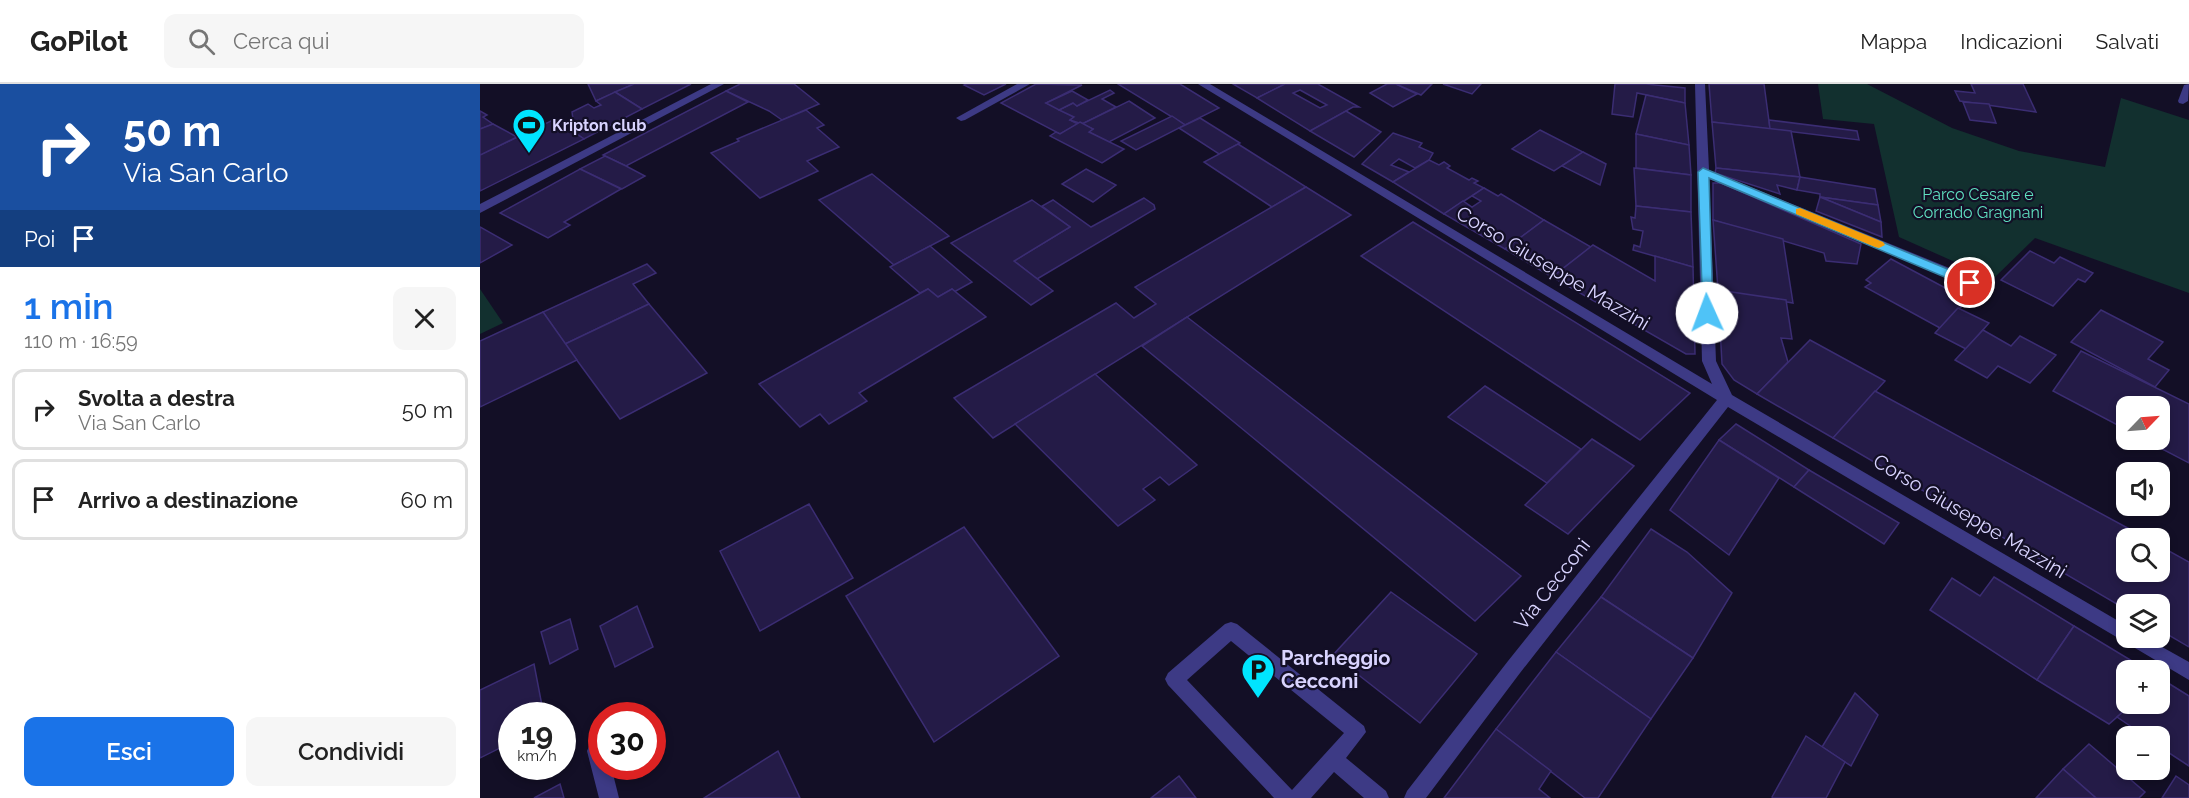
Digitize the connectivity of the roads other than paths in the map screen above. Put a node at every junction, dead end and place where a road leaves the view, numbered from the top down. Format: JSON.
{"nodes":[{"id":1,"x":719,"y":84,"type":"edge"},
{"id":2,"x":1025,"y":84,"type":"edge"},
{"id":3,"x":1203,"y":84,"type":"edge"},
{"id":4,"x":1700,"y":84,"type":"edge"},
{"id":5,"x":2189,"y":85,"type":"edge"},
{"id":6,"x":2187,"y":104,"type":"edge"},
{"id":7,"x":961,"y":118,"type":"dead end"},
{"id":8,"x":1703,"y":172,"type":"junction"},
{"id":9,"x":480,"y":209,"type":"edge"},
{"id":10,"x":1982,"y":294,"type":"dead end"},
{"id":11,"x":1725,"y":399,"type":"junction"},
{"id":12,"x":2116,"y":629,"type":"edge"},
{"id":13,"x":2148,"y":648,"type":"edge"},
{"id":14,"x":2189,"y":672,"type":"edge"},
{"id":15,"x":1334,"y":760,"type":"junction"},
{"id":16,"x":604,"y":780,"type":"edge"},
{"id":17,"x":609,"y":798,"type":"edge"},
{"id":18,"x":1287,"y":798,"type":"edge"},
{"id":19,"x":1298,"y":798,"type":"edge"},
{"id":20,"x":1378,"y":798,"type":"edge"},
{"id":21,"x":1414,"y":798,"type":"edge"}],
"edges":[{"from":1,"to":9,"type":"street"},
{"from":2,"to":7,"type":"street"},
{"from":3,"to":11,"type":"street","name":"Corso Giuseppe Mazzini"},
{"from":4,"to":8,"type":"street"},
{"from":5,"to":6,"type":"street"},
{"from":8,"to":10,"type":"street"},
{"from":8,"to":11,"type":"street"},
{"from":11,"to":12,"type":"street","name":"Corso Giuseppe Mazzini"},
{"from":11,"to":21,"type":"street","name":"Via Cecconi"},
{"from":13,"to":14,"type":"street"},
{"from":15,"to":18,"type":"street"},
{"from":15,"to":19,"type":"street"},
{"from":15,"to":20,"type":"street"},
{"from":16,"to":17,"type":"street"}]}
